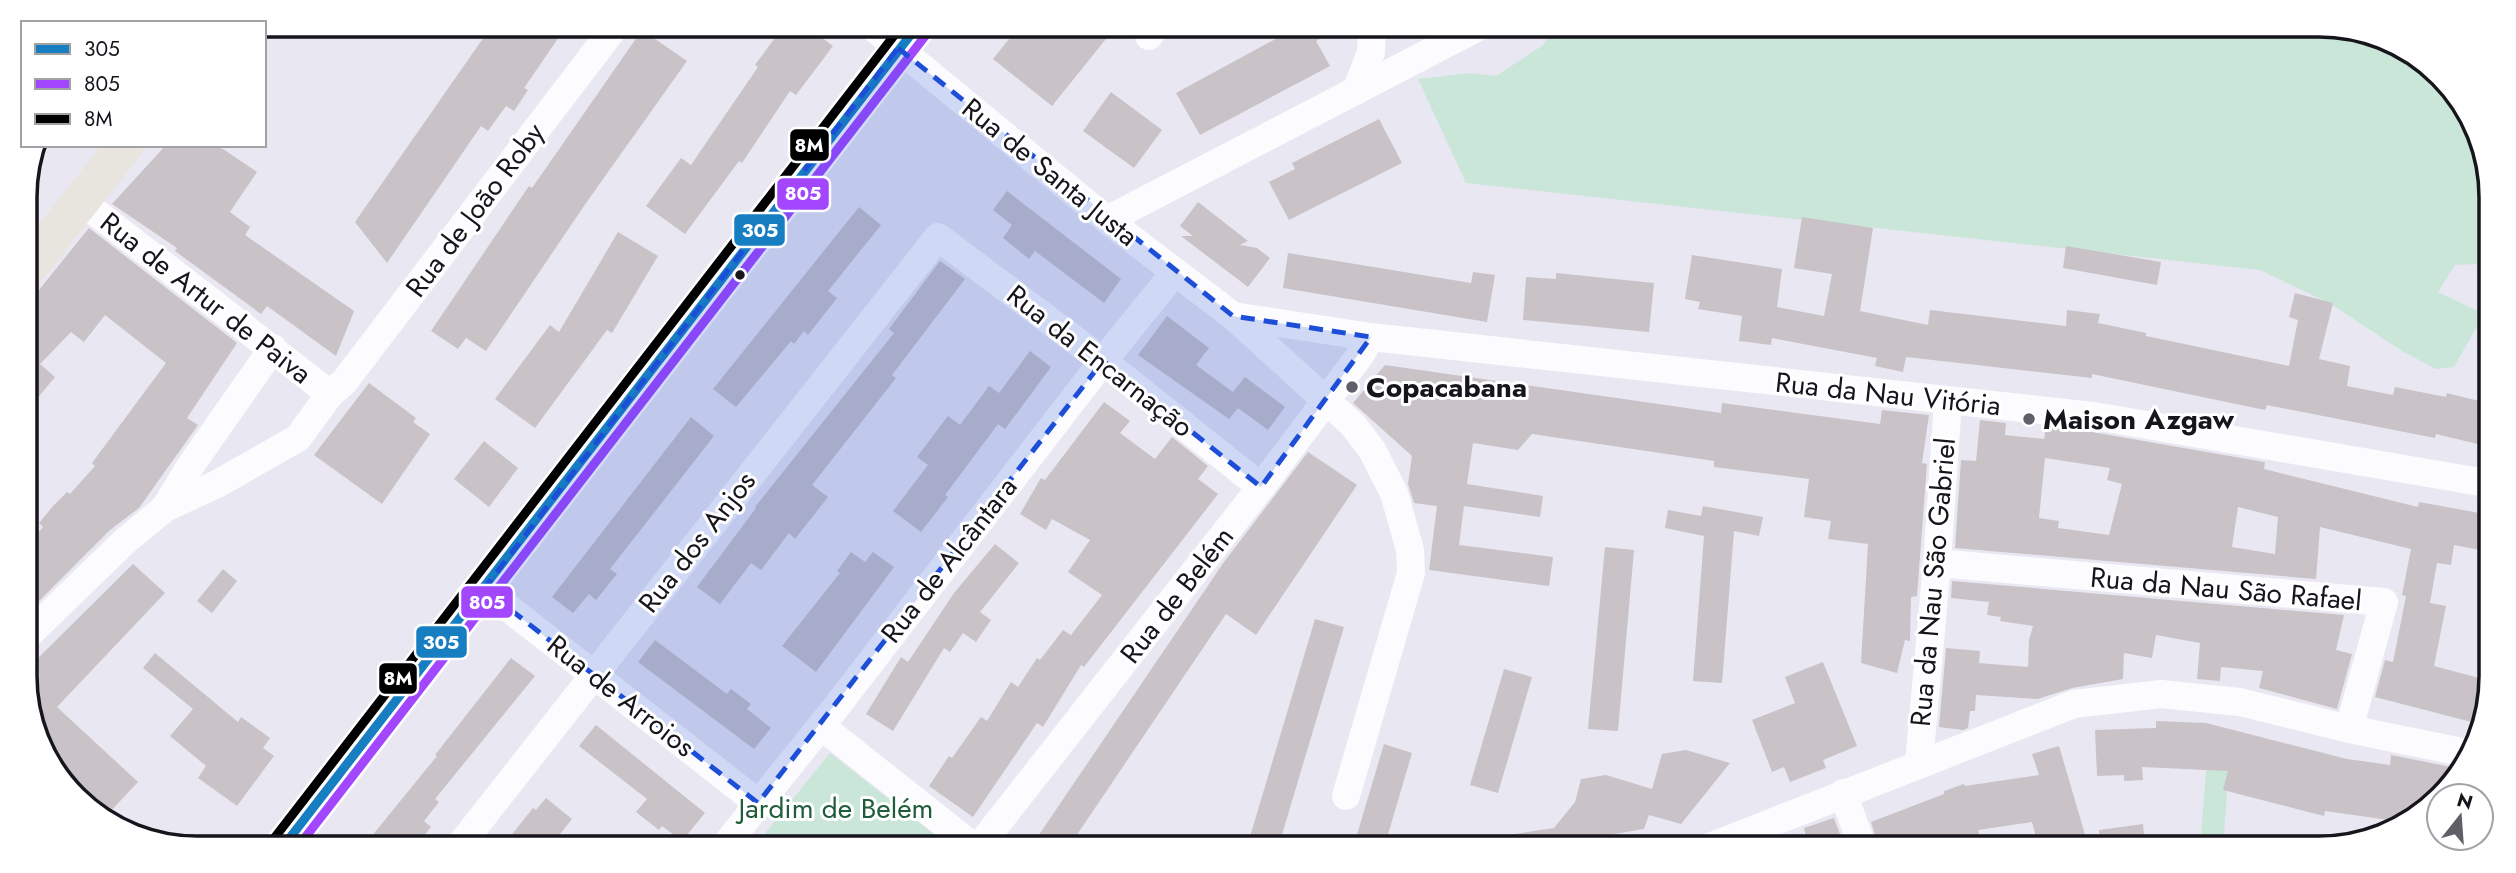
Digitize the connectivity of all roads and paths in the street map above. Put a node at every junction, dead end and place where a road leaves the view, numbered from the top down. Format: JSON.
{"nodes":[{"id":1,"x":607,"y":37,"type":"edge"},
{"id":2,"x":908,"y":37,"type":"edge"},
{"id":3,"x":910,"y":37,"type":"edge"},
{"id":4,"x":1372,"y":37,"type":"edge"},
{"id":5,"x":1455,"y":37,"type":"edge"},
{"id":6,"x":1356,"y":91,"type":"junction"},
{"id":7,"x":123,"y":147,"type":"edge"},
{"id":8,"x":81,"y":201,"type":"junction"},
{"id":9,"x":1107,"y":220,"type":"junction"},
{"id":10,"x":938,"y":237,"type":"joint"},
{"id":11,"x":37,"y":257,"type":"edge"},
{"id":12,"x":1175,"y":272,"type":"junction"},
{"id":13,"x":1233,"y":316,"type":"junction"},
{"id":14,"x":1371,"y":337,"type":"junction"},
{"id":15,"x":273,"y":348,"type":"junction"},
{"id":16,"x":1103,"y":360,"type":"junction"},
{"id":17,"x":330,"y":394,"type":"junction"},
{"id":18,"x":1327,"y":401,"type":"junction"},
{"id":19,"x":1948,"y":401,"type":"junction"},
{"id":20,"x":2479,"y":482,"type":"edge"},
{"id":21,"x":1261,"y":487,"type":"junction"},
{"id":22,"x":165,"y":508,"type":"junction"},
{"id":23,"x":1937,"y":564,"type":"junction"},
{"id":24,"x":484,"y":589,"type":"junction"},
{"id":25,"x":37,"y":626,"type":"edge"},
{"id":26,"x":594,"y":674,"type":"junction"},
{"id":27,"x":821,"y":726,"type":"junction"},
{"id":28,"x":2349,"y":729,"type":"junction"},
{"id":29,"x":2460,"y":752,"type":"edge"},
{"id":30,"x":1919,"y":764,"type":"junction"},
{"id":31,"x":1843,"y":793,"type":"junction"},
{"id":32,"x":1346,"y":796,"type":"dead end"},
{"id":33,"x":758,"y":803,"type":"junction"},
{"id":34,"x":291,"y":836,"type":"edge"},
{"id":35,"x":467,"y":836,"type":"edge"},
{"id":36,"x":732,"y":836,"type":"edge"},
{"id":37,"x":962,"y":836,"type":"edge"},
{"id":38,"x":986,"y":836,"type":"edge"},
{"id":39,"x":1737,"y":836,"type":"edge"},
{"id":40,"x":1859,"y":836,"type":"edge"}],
"edges":[{"from":1,"to":17,"type":"street","name":"Rua de João Roby"},
{"from":2,"to":24,"type":"main road"},
{"from":3,"to":9,"type":"street","name":"Rua de Santa Justa"},
{"from":4,"to":6,"type":"street"},
{"from":5,"to":6,"type":"street"},
{"from":6,"to":9,"type":"street"},
{"from":7,"to":8,"type":"main road"},
{"from":8,"to":11,"type":"main road"},
{"from":8,"to":15,"type":"street","name":"Rua de Artur de Paiva"},
{"from":9,"to":12,"type":"street","name":"Rua de Santa Justa"},
{"from":10,"to":16,"type":"street","name":"Rua da Encarnação"},
{"from":10,"to":26,"type":"street","name":"Rua dos Anjos"},
{"from":12,"to":13,"type":"street","name":"Rua de Santa Justa"},
{"from":12,"to":16,"type":"street","name":"Rua de Alcântara"},
{"from":13,"to":14,"type":"street","name":"Rua de Santa Justa"},
{"from":13,"to":18,"type":"street","name":"Rua de Santa Justa"},
{"from":14,"to":18,"type":"street","name":"Rua de Belém"},
{"from":14,"to":19,"type":"street","name":"Rua da Nau Vitória"},
{"from":15,"to":17,"type":"street","name":"Rua de Artur de Paiva"},
{"from":15,"to":22,"type":"street"},
{"from":16,"to":21,"type":"street","name":"Rua da Encarnação"},
{"from":16,"to":27,"type":"street","name":"Rua de Alcântara"},
{"from":17,"to":22,"type":"street","name":"Rua de João Roby"},
{"from":18,"to":21,"type":"street","name":"Rua de Belém"},
{"from":18,"to":32,"type":"street","name":"Rua de Santa Justa"},
{"from":19,"to":20,"type":"street","name":"Rua da Nau Vitória"},
{"from":19,"to":23,"type":"street","name":"Rua da Nau São Gabriel"},
{"from":21,"to":38,"type":"street","name":"Rua de Belém"},
{"from":22,"to":25,"type":"street"},
{"from":23,"to":28,"type":"street","name":"Rua da Nau São Rafael"},
{"from":23,"to":30,"type":"street","name":"Rua da Nau São Gabriel"},
{"from":24,"to":26,"type":"street","name":"Rua de Arroios"},
{"from":24,"to":34,"type":"main road"},
{"from":26,"to":33,"type":"street","name":"Rua de Arroios"},
{"from":26,"to":35,"type":"street","name":"Rua dos Anjos"},
{"from":27,"to":33,"type":"street","name":"Rua de Alcântara"},
{"from":27,"to":37,"type":"street"},
{"from":28,"to":29,"type":"street"},
{"from":28,"to":30,"type":"street"},
{"from":30,"to":31,"type":"street"},
{"from":31,"to":39,"type":"street"},
{"from":31,"to":40,"type":"street"},
{"from":33,"to":36,"type":"street","name":"Rua de Alcântara"}]}
